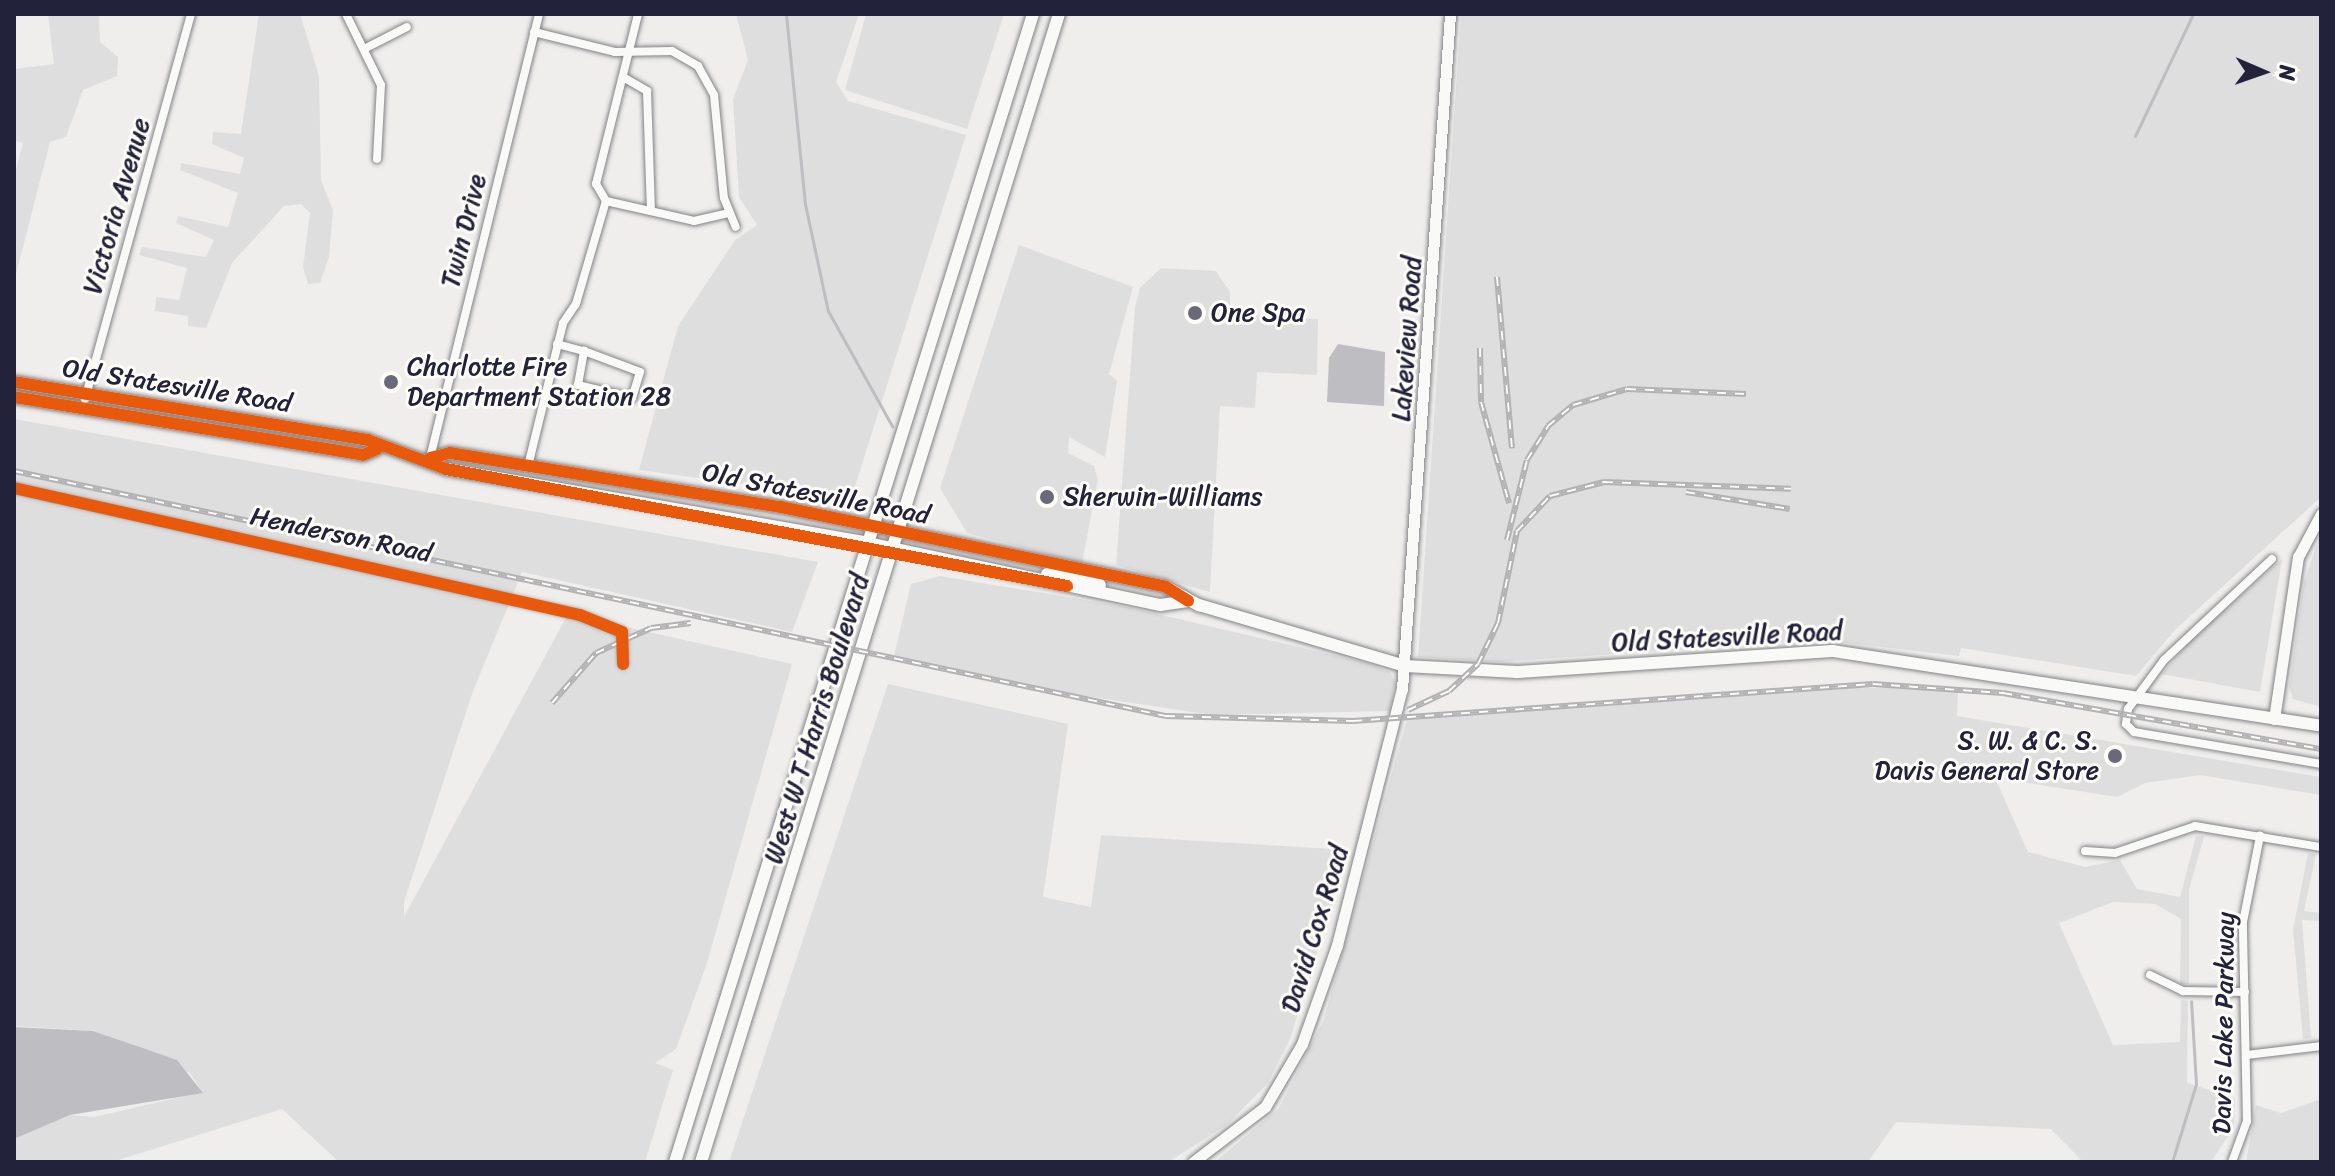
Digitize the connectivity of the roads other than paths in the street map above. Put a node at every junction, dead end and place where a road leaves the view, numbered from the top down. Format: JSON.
{"nodes":[{"id":1,"x":191,"y":14,"type":"edge"},
{"id":2,"x":346,"y":14,"type":"edge"},
{"id":3,"x":539,"y":14,"type":"edge"},
{"id":4,"x":638,"y":14,"type":"edge"},
{"id":5,"x":1033,"y":14,"type":"edge"},
{"id":6,"x":1059,"y":14,"type":"edge"},
{"id":7,"x":1450,"y":14,"type":"edge"},
{"id":8,"x":407,"y":27,"type":"dead end"},
{"id":9,"x":534,"y":32,"type":"junction"},
{"id":10,"x":364,"y":49,"type":"junction"},
{"id":11,"x":628,"y":51,"type":"junction"},
{"id":12,"x":623,"y":77,"type":"junction"},
{"id":13,"x":377,"y":159,"type":"dead end"},
{"id":14,"x":606,"y":201,"type":"junction"},
{"id":15,"x":651,"y":211,"type":"junction"},
{"id":16,"x":728,"y":213,"type":"junction"},
{"id":17,"x":736,"y":227,"type":"dead end"},
{"id":18,"x":557,"y":344,"type":"junction"},
{"id":19,"x":584,"y":351,"type":"junction"},
{"id":20,"x":14,"y":382,"type":"edge"},
{"id":21,"x":86,"y":394,"type":"junction"},
{"id":22,"x":14,"y":397,"type":"edge"},
{"id":23,"x":82,"y":408,"type":"junction"},
{"id":24,"x":377,"y":449,"type":"junction"},
{"id":25,"x":430,"y":458,"type":"junction"},
{"id":26,"x":528,"y":466,"type":"junction"},
{"id":27,"x":14,"y":488,"type":"edge"},
{"id":28,"x":2321,"y":514,"type":"edge"},
{"id":29,"x":873,"y":526,"type":"junction"},
{"id":30,"x":899,"y":531,"type":"junction"},
{"id":31,"x":868,"y":543,"type":"junction"},
{"id":32,"x":893,"y":548,"type":"junction"},
{"id":33,"x":2272,"y":559,"type":"dead end"},
{"id":34,"x":1005,"y":572,"type":"junction"},
{"id":35,"x":1183,"y":598,"type":"junction"},
{"id":36,"x":623,"y":664,"type":"dead end"},
{"id":37,"x":1405,"y":666,"type":"junction"},
{"id":38,"x":2137,"y":695,"type":"junction"},
{"id":39,"x":2274,"y":719,"type":"junction"},
{"id":40,"x":2321,"y":726,"type":"edge"},
{"id":41,"x":2321,"y":764,"type":"edge"},
{"id":42,"x":2260,"y":836,"type":"junction"},
{"id":43,"x":2321,"y":847,"type":"edge"},
{"id":44,"x":2085,"y":851,"type":"dead end"},
{"id":45,"x":2150,"y":975,"type":"dead end"},
{"id":46,"x":2245,"y":992,"type":"junction"},
{"id":47,"x":2321,"y":1046,"type":"edge"},
{"id":48,"x":2247,"y":1055,"type":"junction"},
{"id":49,"x":675,"y":1162,"type":"edge"},
{"id":50,"x":701,"y":1162,"type":"edge"},
{"id":51,"x":1193,"y":1162,"type":"edge"},
{"id":52,"x":2232,"y":1162,"type":"edge"}],
"edges":[{"from":1,"to":21,"type":"street","name":"Victoria Avenue"},
{"from":2,"to":10,"type":"street"},
{"from":3,"to":9,"type":"street","name":"Twin Drive"},
{"from":4,"to":11,"type":"street"},
{"from":5,"to":29,"type":"main road","name":"West W T Harris Boulevard"},
{"from":6,"to":30,"type":"main road","name":"West W T Harris Boulevard"},
{"from":7,"to":37,"type":"main road","name":"Lakeview Road"},
{"from":8,"to":10,"type":"street"},
{"from":9,"to":11,"type":"street"},
{"from":9,"to":25,"type":"street","name":"Twin Drive"},
{"from":10,"to":13,"type":"street"},
{"from":11,"to":12,"type":"street"},
{"from":11,"to":16,"type":"street"},
{"from":12,"to":14,"type":"street"},
{"from":12,"to":15,"type":"street"},
{"from":14,"to":15,"type":"street"},
{"from":14,"to":18,"type":"street"},
{"from":15,"to":16,"type":"street"},
{"from":16,"to":17,"type":"street"},
{"from":18,"to":19,"type":"street"},
{"from":18,"to":26,"type":"street"},
{"from":19,"to":19,"type":"street"},
{"from":20,"to":21,"type":"main road","name":"Old Statesville Road"},
{"from":21,"to":23,"type":"street","name":"Victoria Avenue"},
{"from":21,"to":24,"type":"main road","name":"Old Statesville Road"},
{"from":22,"to":23,"type":"main road","name":"Old Statesville Road"},
{"from":23,"to":24,"type":"main road","name":"Old Statesville Road"},
{"from":24,"to":25,"type":"main road","name":"Old Statesville Road"},
{"from":25,"to":26,"type":"main road","name":"Old Statesville Road"},
{"from":25,"to":31,"type":"main road","name":"Old Statesville Road"},
{"from":26,"to":29,"type":"main road","name":"Old Statesville Road"},
{"from":27,"to":36,"type":"street","name":"Henderson Road"},
{"from":28,"to":39,"type":"main road"},
{"from":29,"to":30,"type":"main road","name":"Old Statesville Road"},
{"from":29,"to":31,"type":"main road","name":"West W T Harris Boulevard"},
{"from":30,"to":32,"type":"main road","name":"West W T Harris Boulevard"},
{"from":30,"to":35,"type":"main road","name":"Old Statesville Road"},
{"from":31,"to":32,"type":"main road","name":"Old Statesville Road"},
{"from":31,"to":49,"type":"main road","name":"West W T Harris Boulevard"},
{"from":32,"to":34,"type":"main road","name":"Old Statesville Road"},
{"from":32,"to":50,"type":"main road","name":"West W T Harris Boulevard"},
{"from":33,"to":38,"type":"street"},
{"from":34,"to":35,"type":"main road"},
{"from":34,"to":35,"type":"main road","name":"Old Statesville Road"},
{"from":35,"to":37,"type":"main road","name":"Old Statesville Road"},
{"from":37,"to":38,"type":"main road","name":"Old Statesville Road"},
{"from":37,"to":51,"type":"main road","name":"David Cox Road"},
{"from":38,"to":39,"type":"main road","name":"Old Statesville Road"},
{"from":38,"to":41,"type":"street"},
{"from":39,"to":40,"type":"main road","name":"Old Statesville Road"},
{"from":42,"to":43,"type":"street"},
{"from":42,"to":44,"type":"street"},
{"from":42,"to":46,"type":"street","name":"Davis Lake Parkway"},
{"from":45,"to":46,"type":"street"},
{"from":46,"to":48,"type":"street","name":"Davis Lake Parkway"},
{"from":47,"to":48,"type":"street"},
{"from":48,"to":52,"type":"street","name":"Davis Lake Parkway"}]}
